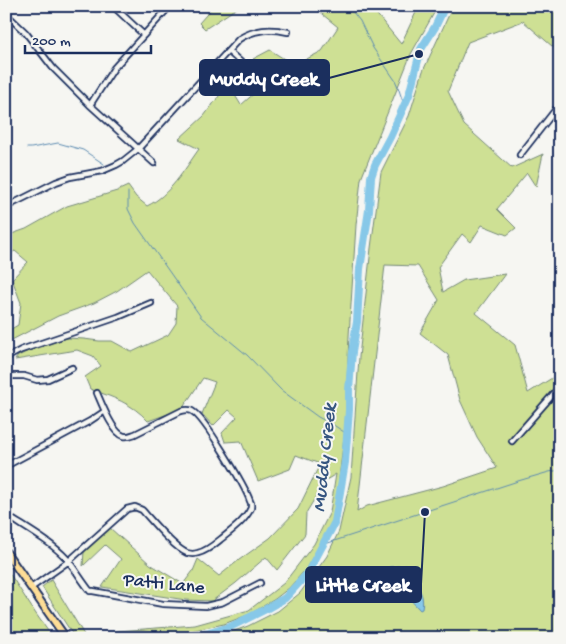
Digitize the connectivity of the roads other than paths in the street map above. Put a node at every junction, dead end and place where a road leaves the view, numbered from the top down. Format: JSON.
{"nodes":[{"id":1,"x":113,"y":6,"type":"edge"},
{"id":2,"x":170,"y":6,"type":"edge"},
{"id":3,"x":6,"y":14,"type":"edge"},
{"id":4,"x":288,"y":32,"type":"dead end"},
{"id":5,"x":144,"y":35,"type":"junction"},
{"id":6,"x":228,"y":50,"type":"junction"},
{"id":7,"x":245,"y":66,"type":"dead end"},
{"id":8,"x":560,"y":104,"type":"edge"},
{"id":9,"x":90,"y":105,"type":"junction"},
{"id":10,"x":138,"y":149,"type":"junction"},
{"id":11,"x":520,"y":155,"type":"dead end"},
{"id":12,"x":154,"y":164,"type":"dead end"},
{"id":13,"x":6,"y":207,"type":"edge"},
{"id":14,"x":151,"y":303,"type":"dead end"},
{"id":15,"x":6,"y":358,"type":"edge"},
{"id":16,"x":72,"y":368,"type":"dead end"},
{"id":17,"x":6,"y":376,"type":"edge"},
{"id":18,"x":560,"y":384,"type":"edge"},
{"id":19,"x":97,"y":392,"type":"dead end"},
{"id":20,"x":105,"y":411,"type":"junction"},
{"id":21,"x":512,"y":441,"type":"dead end"},
{"id":22,"x":6,"y":466,"type":"edge"},
{"id":23,"x":6,"y":515,"type":"edge"},
{"id":24,"x":6,"y":552,"type":"edge"},
{"id":25,"x":69,"y":561,"type":"junction"},
{"id":26,"x":260,"y":583,"type":"dead end"},
{"id":27,"x":31,"y":588,"type":"junction"},
{"id":28,"x":65,"y":637,"type":"edge"}],
"edges":[{"from":1,"to":5,"type":"street"},
{"from":2,"to":5,"type":"street"},
{"from":3,"to":9,"type":"street"},
{"from":4,"to":6,"type":"street"},
{"from":5,"to":9,"type":"street"},
{"from":6,"to":7,"type":"street"},
{"from":6,"to":10,"type":"street"},
{"from":8,"to":11,"type":"street"},
{"from":9,"to":10,"type":"street"},
{"from":10,"to":12,"type":"street"},
{"from":10,"to":13,"type":"street"},
{"from":14,"to":15,"type":"street"},
{"from":16,"to":17,"type":"street"},
{"from":18,"to":21,"type":"street"},
{"from":19,"to":20,"type":"street"},
{"from":20,"to":22,"type":"street"},
{"from":20,"to":25,"type":"street"},
{"from":23,"to":25,"type":"street"},
{"from":24,"to":27,"type":"main road"},
{"from":25,"to":26,"type":"street","name":"Patti Lane"},
{"from":25,"to":27,"type":"street"},
{"from":27,"to":28,"type":"main road"}]}
